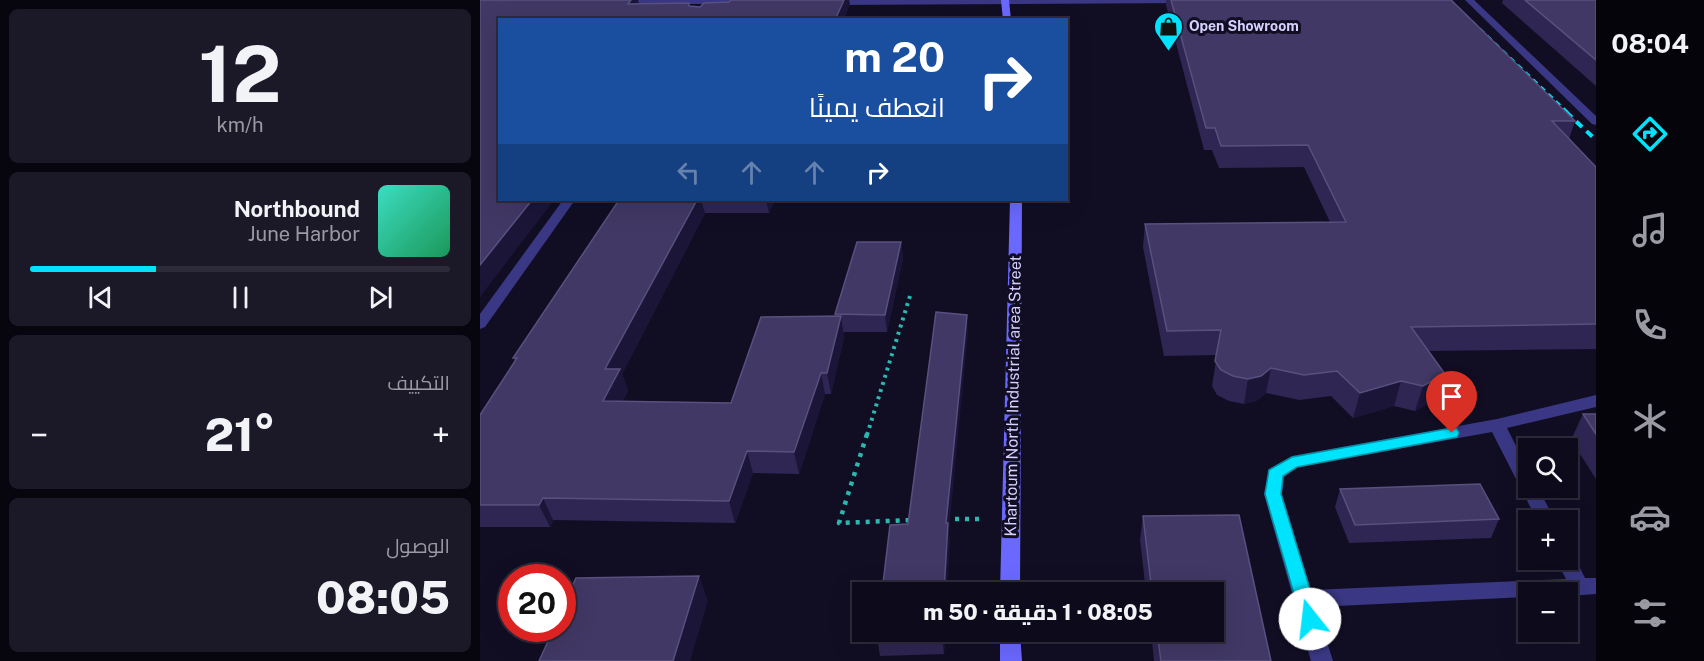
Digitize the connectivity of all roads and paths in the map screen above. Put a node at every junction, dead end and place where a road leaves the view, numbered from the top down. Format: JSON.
{"nodes":[{"id":1,"x":1005,"y":0,"type":"edge"},
{"id":2,"x":1192,"y":0,"type":"edge"},
{"id":3,"x":1469,"y":0,"type":"edge"},
{"id":4,"x":607,"y":1,"type":"edge"},
{"id":5,"x":712,"y":1,"type":"edge"},
{"id":6,"x":758,"y":1,"type":"edge"},
{"id":7,"x":817,"y":2,"type":"edge"},
{"id":8,"x":705,"y":10,"type":"edge"},
{"id":9,"x":1006,"y":18,"type":"edge"},
{"id":10,"x":1596,"y":122,"type":"edge"},
{"id":11,"x":568,"y":201,"type":"edge"},
{"id":12,"x":1016,"y":201,"type":"edge"},
{"id":13,"x":910,"y":296,"type":"dead end"},
{"id":14,"x":480,"y":324,"type":"edge"},
{"id":15,"x":1596,"y":401,"type":"edge"},
{"id":16,"x":1497,"y":425,"type":"junction"},
{"id":17,"x":1518,"y":466,"type":"edge"},
{"id":18,"x":1010,"y":518,"type":"junction"},
{"id":19,"x":922,"y":520,"type":"edge"},
{"id":20,"x":934,"y":520,"type":"edge"},
{"id":21,"x":1574,"y":570,"type":"edge"},
{"id":22,"x":1010,"y":582,"type":"edge"},
{"id":23,"x":1588,"y":586,"type":"edge"},
{"id":24,"x":1304,"y":599,"type":"junction"},
{"id":25,"x":1010,"y":642,"type":"edge"},
{"id":26,"x":1011,"y":661,"type":"edge"},
{"id":27,"x":1322,"y":661,"type":"edge"}],
"edges":[{"from":1,"to":2,"type":"lane"},
{"from":1,"to":7,"type":"lane"},
{"from":1,"to":9,"type":"street"},
{"from":3,"to":10,"type":"lane"},
{"from":4,"to":5,"type":"lane"},
{"from":5,"to":6,"type":"lane"},
{"from":5,"to":8,"type":"lane"},
{"from":11,"to":14,"type":"lane"},
{"from":12,"to":18,"type":"street","name":"Khartoum North Industrial area Street"},
{"from":13,"to":19,"type":"path"},
{"from":15,"to":16,"type":"lane"},
{"from":16,"to":17,"type":"lane"},
{"from":16,"to":24,"type":"lane"},
{"from":18,"to":20,"type":"path"},
{"from":18,"to":22,"type":"street","name":"Khartoum North Industrial area Street"},
{"from":21,"to":23,"type":"lane"},
{"from":23,"to":24,"type":"lane"},
{"from":24,"to":27,"type":"lane"},
{"from":25,"to":26,"type":"street"}]}
